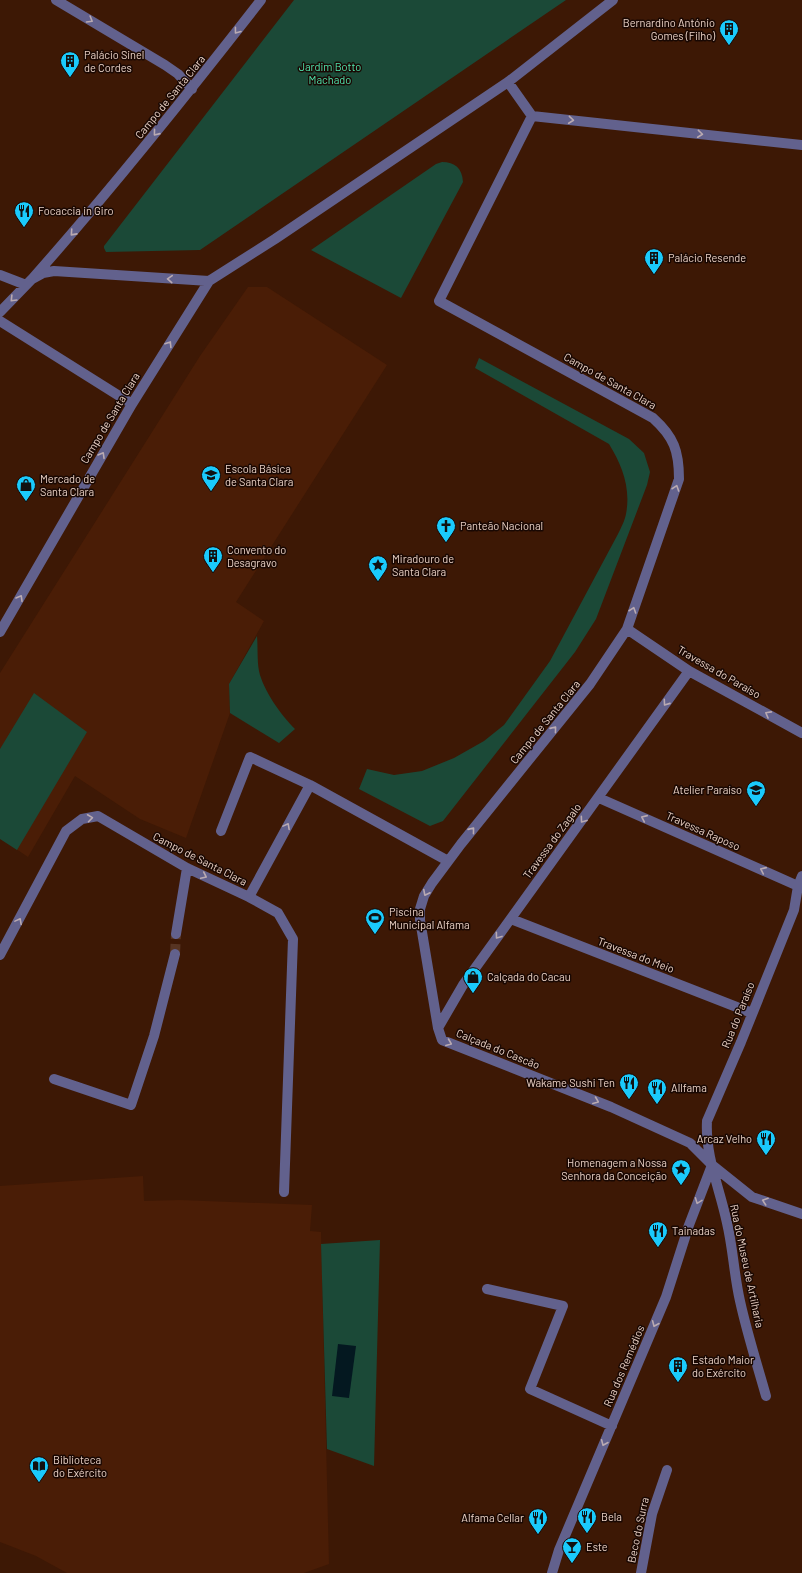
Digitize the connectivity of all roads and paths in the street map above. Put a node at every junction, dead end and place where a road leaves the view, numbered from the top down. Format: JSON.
{"nodes":[{"id":1,"x":56,"y":0,"type":"edge"},
{"id":2,"x":261,"y":0,"type":"edge"},
{"id":3,"x":613,"y":0,"type":"edge"},
{"id":4,"x":508,"y":82,"type":"junction"},
{"id":5,"x":192,"y":89,"type":"junction"},
{"id":6,"x":532,"y":116,"type":"junction"},
{"id":7,"x":802,"y":145,"type":"edge"},
{"id":8,"x":0,"y":275,"type":"edge"},
{"id":9,"x":209,"y":281,"type":"junction"},
{"id":10,"x":29,"y":282,"type":"junction"},
{"id":11,"x":0,"y":312,"type":"edge"},
{"id":12,"x":0,"y":321,"type":"edge"},
{"id":13,"x":132,"y":404,"type":"junction"},
{"id":14,"x":627,"y":629,"type":"junction"},
{"id":15,"x":0,"y":632,"type":"edge"},
{"id":16,"x":689,"y":671,"type":"junction"},
{"id":17,"x":802,"y":733,"type":"edge"},
{"id":18,"x":310,"y":785,"type":"junction"},
{"id":19,"x":599,"y":798,"type":"junction"},
{"id":20,"x":221,"y":831,"type":"dead end"},
{"id":21,"x":448,"y":861,"type":"junction"},
{"id":22,"x":187,"y":868,"type":"junction"},
{"id":23,"x":802,"y":876,"type":"edge"},
{"id":24,"x":798,"y":886,"type":"junction"},
{"id":25,"x":249,"y":898,"type":"junction"},
{"id":26,"x":511,"y":919,"type":"junction"},
{"id":27,"x":176,"y":934,"type":"tunnel mouth"},
{"id":28,"x":174,"y":954,"type":"tunnel mouth"},
{"id":29,"x":0,"y":955,"type":"edge"},
{"id":30,"x":752,"y":1013,"type":"junction"},
{"id":31,"x":438,"y":1028,"type":"junction"},
{"id":32,"x":54,"y":1079,"type":"dead end"},
{"id":33,"x":712,"y":1165,"type":"junction"},
{"id":34,"x":284,"y":1192,"type":"dead end"},
{"id":35,"x":802,"y":1214,"type":"edge"},
{"id":36,"x":487,"y":1289,"type":"dead end"},
{"id":37,"x":766,"y":1396,"type":"dead end"},
{"id":38,"x":612,"y":1426,"type":"junction"},
{"id":39,"x":667,"y":1470,"type":"dead end"},
{"id":40,"x":552,"y":1573,"type":"edge"},
{"id":41,"x":641,"y":1573,"type":"edge"}],
"edges":[{"from":1,"to":5,"type":"street","one_way":true},
{"from":2,"to":5,"type":"street","name":"Campo de Santa Clara","one_way":true},
{"from":3,"to":4,"type":"street","name":"Campo de Santa Clara"},
{"from":4,"to":6,"type":"street"},
{"from":4,"to":9,"type":"street","name":"Campo de Santa Clara"},
{"from":5,"to":10,"type":"street","name":"Campo de Santa Clara","one_way":true},
{"from":6,"to":7,"type":"street","one_way":true},
{"from":14,"to":6,"type":"street","name":"Campo de Santa Clara","one_way":true},
{"from":8,"to":10,"type":"street"},
{"from":9,"to":10,"type":"street","name":"Campo de Santa Clara","one_way":true},
{"from":13,"to":9,"type":"street","name":"Campo de Santa Clara","one_way":true},
{"from":10,"to":11,"type":"street","name":"Campo de Santa Clara","one_way":true},
{"from":12,"to":13,"type":"street"},
{"from":15,"to":13,"type":"street","name":"Campo de Santa Clara","one_way":true},
{"from":14,"to":16,"type":"street","name":"Travessa do Paraíso"},
{"from":21,"to":14,"type":"street","name":"Campo de Santa Clara","one_way":true},
{"from":17,"to":16,"type":"street","name":"Travessa do Paraíso","one_way":true},
{"from":16,"to":19,"type":"street","name":"Travessa do Zagalo","one_way":true},
{"from":18,"to":20,"type":"street"},
{"from":18,"to":21,"type":"street"},
{"from":25,"to":18,"type":"street","name":"Campo de Santa Clara","one_way":true},
{"from":24,"to":19,"type":"street","name":"Travessa Raposo","one_way":true},
{"from":19,"to":26,"type":"street","name":"Travessa do Zagalo","one_way":true},
{"from":21,"to":31,"type":"street","name":"Calçada do Cascão","one_way":true},
{"from":22,"to":25,"type":"street","name":"Campo de Santa Clara","one_way":true},
{"from":22,"to":27,"type":"street"},
{"from":29,"to":22,"type":"street","name":"Campo de Santa Clara","one_way":true},
{"from":23,"to":24,"type":"street","name":"Rua do Paraíso"},
{"from":24,"to":30,"type":"street","name":"Rua do Paraíso"},
{"from":25,"to":34,"type":"street"},
{"from":26,"to":30,"type":"street","name":"Travessa do Meio"},
{"from":26,"to":31,"type":"street","name":"Travessa do Zagalo","one_way":true},
{"from":28,"to":32,"type":"street"},
{"from":30,"to":33,"type":"street","name":"Rua do Paraíso"},
{"from":31,"to":33,"type":"street","name":"Calçada do Cascão","one_way":true},
{"from":35,"to":33,"type":"street","name":"Calçada do Cascão","one_way":true},
{"from":33,"to":37,"type":"street","name":"Rua do Museu de Artilharia"},
{"from":33,"to":38,"type":"street","name":"Rua dos Remédios","one_way":true},
{"from":36,"to":38,"type":"street"},
{"from":38,"to":40,"type":"street","name":"Rua dos Remédios","one_way":true},
{"from":39,"to":41,"type":"street","name":"Beco do Surra"}]}
